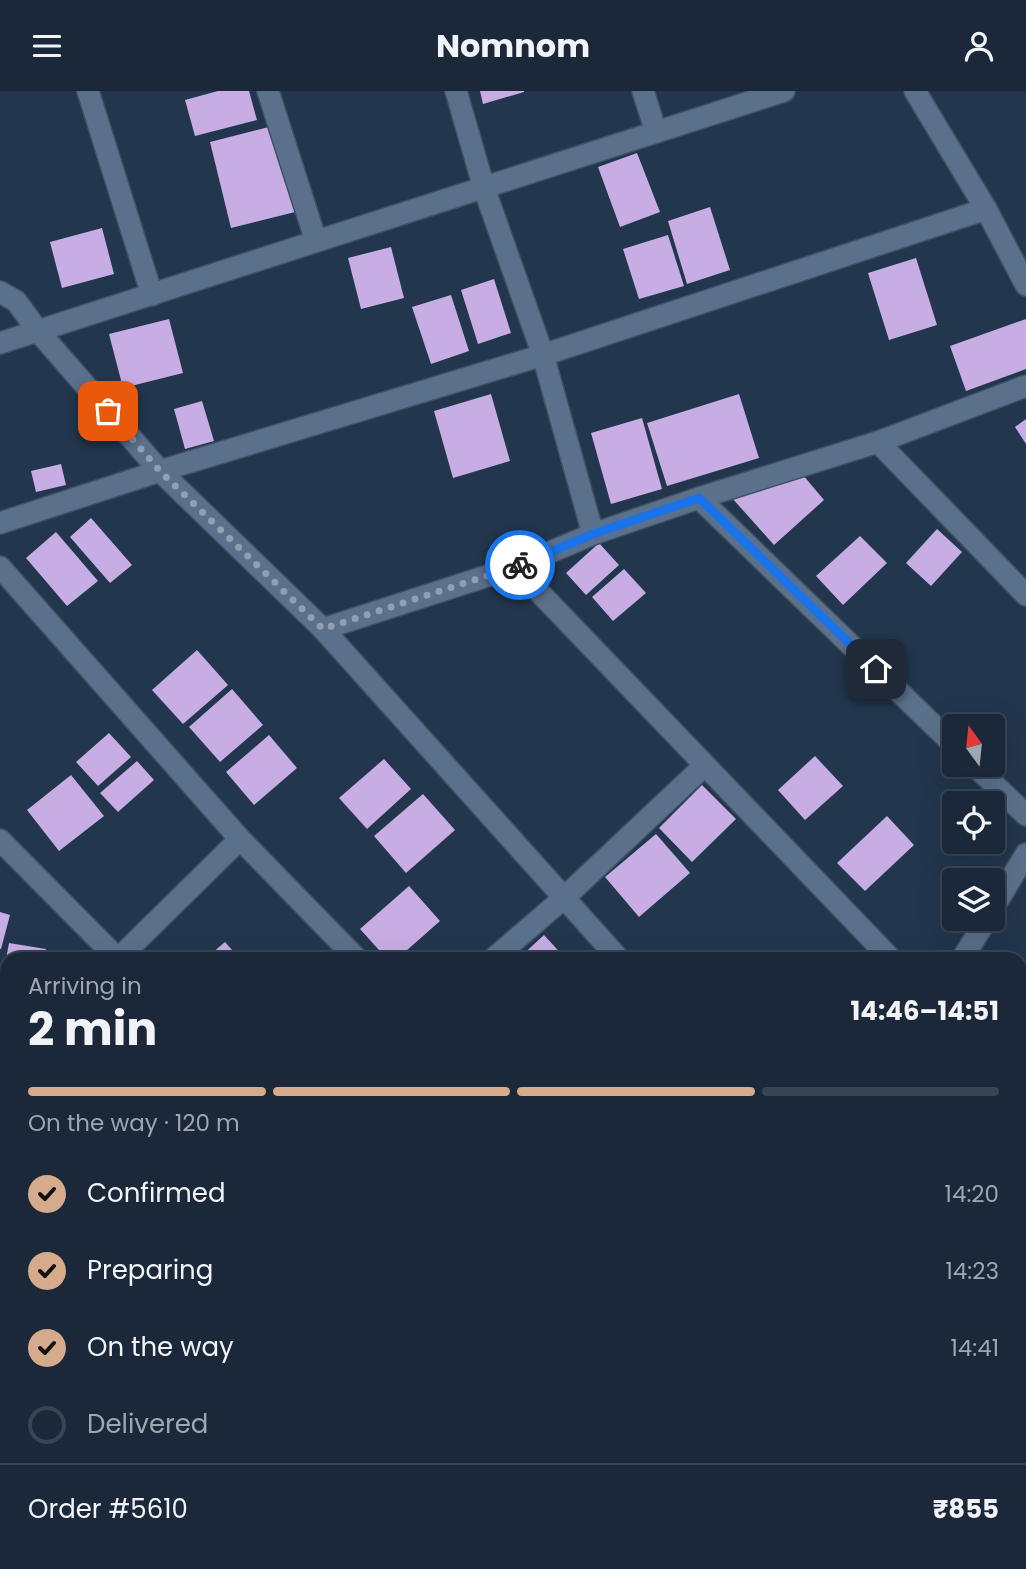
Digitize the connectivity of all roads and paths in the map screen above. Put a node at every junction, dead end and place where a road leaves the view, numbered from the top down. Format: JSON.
{"nodes":[{"id":1,"x":88,"y":91,"type":"edge"},
{"id":2,"x":268,"y":91,"type":"edge"},
{"id":3,"x":456,"y":91,"type":"edge"},
{"id":4,"x":643,"y":91,"type":"edge"},
{"id":5,"x":784,"y":91,"type":"edge"},
{"id":6,"x":915,"y":91,"type":"edge"},
{"id":7,"x":656,"y":132,"type":"junction"},
{"id":8,"x":484,"y":188,"type":"junction"},
{"id":9,"x":986,"y":209,"type":"junction"},
{"id":10,"x":316,"y":241,"type":"junction"},
{"id":11,"x":1026,"y":285,"type":"edge"},
{"id":12,"x":0,"y":292,"type":"edge"},
{"id":13,"x":152,"y":295,"type":"junction"},
{"id":14,"x":38,"y":331,"type":"junction"},
{"id":15,"x":0,"y":343,"type":"edge"},
{"id":16,"x":543,"y":355,"type":"junction"},
{"id":17,"x":1026,"y":386,"type":"edge"},
{"id":18,"x":878,"y":442,"type":"junction"},
{"id":19,"x":160,"y":471,"type":"junction"},
{"id":20,"x":699,"y":498,"type":"junction"},
{"id":21,"x":0,"y":523,"type":"edge"},
{"id":22,"x":593,"y":534,"type":"junction"},
{"id":23,"x":0,"y":567,"type":"edge"},
{"id":24,"x":515,"y":567,"type":"junction"},
{"id":25,"x":1026,"y":595,"type":"edge"},
{"id":26,"x":323,"y":629,"type":"junction"},
{"id":27,"x":942,"y":733,"type":"edge"},
{"id":28,"x":704,"y":766,"type":"junction"},
{"id":29,"x":986,"y":777,"type":"edge"},
{"id":30,"x":1026,"y":815,"type":"edge"},
{"id":31,"x":240,"y":839,"type":"junction"},
{"id":32,"x":0,"y":840,"type":"edge"},
{"id":33,"x":1026,"y":854,"type":"edge"},
{"id":34,"x":1005,"y":889,"type":"edge"},
{"id":35,"x":565,"y":897,"type":"junction"},
{"id":36,"x":980,"y":931,"type":"edge"},
{"id":37,"x":111,"y":952,"type":"edge"},
{"id":38,"x":125,"y":952,"type":"edge"},
{"id":39,"x":350,"y":952,"type":"edge"},
{"id":40,"x":501,"y":952,"type":"edge"},
{"id":41,"x":613,"y":952,"type":"edge"},
{"id":42,"x":884,"y":952,"type":"edge"},
{"id":43,"x":966,"y":952,"type":"edge"}],
"edges":[{"from":1,"to":13,"type":"street"},
{"from":2,"to":10,"type":"street"},
{"from":3,"to":8,"type":"street"},
{"from":4,"to":7,"type":"street"},
{"from":5,"to":7,"type":"street"},
{"from":6,"to":9,"type":"street"},
{"from":7,"to":8,"type":"street"},
{"from":8,"to":10,"type":"street"},
{"from":8,"to":16,"type":"street"},
{"from":9,"to":11,"type":"street"},
{"from":9,"to":16,"type":"street"},
{"from":10,"to":13,"type":"street"},
{"from":12,"to":14,"type":"street"},
{"from":13,"to":14,"type":"street"},
{"from":14,"to":15,"type":"street"},
{"from":14,"to":19,"type":"street"},
{"from":16,"to":19,"type":"street"},
{"from":16,"to":22,"type":"street"},
{"from":17,"to":18,"type":"street"},
{"from":18,"to":20,"type":"street"},
{"from":18,"to":25,"type":"street"},
{"from":19,"to":21,"type":"street"},
{"from":19,"to":26,"type":"street"},
{"from":20,"to":22,"type":"street"},
{"from":20,"to":27,"type":"street"},
{"from":22,"to":24,"type":"street"},
{"from":23,"to":31,"type":"street"},
{"from":24,"to":26,"type":"street"},
{"from":24,"to":28,"type":"street"},
{"from":26,"to":35,"type":"street"},
{"from":28,"to":35,"type":"street"},
{"from":28,"to":42,"type":"street"},
{"from":29,"to":30,"type":"street"},
{"from":31,"to":38,"type":"street"},
{"from":31,"to":39,"type":"street"},
{"from":32,"to":37,"type":"street"},
{"from":33,"to":34,"type":"street"},
{"from":35,"to":40,"type":"street"},
{"from":35,"to":41,"type":"street"},
{"from":36,"to":43,"type":"street"}]}
